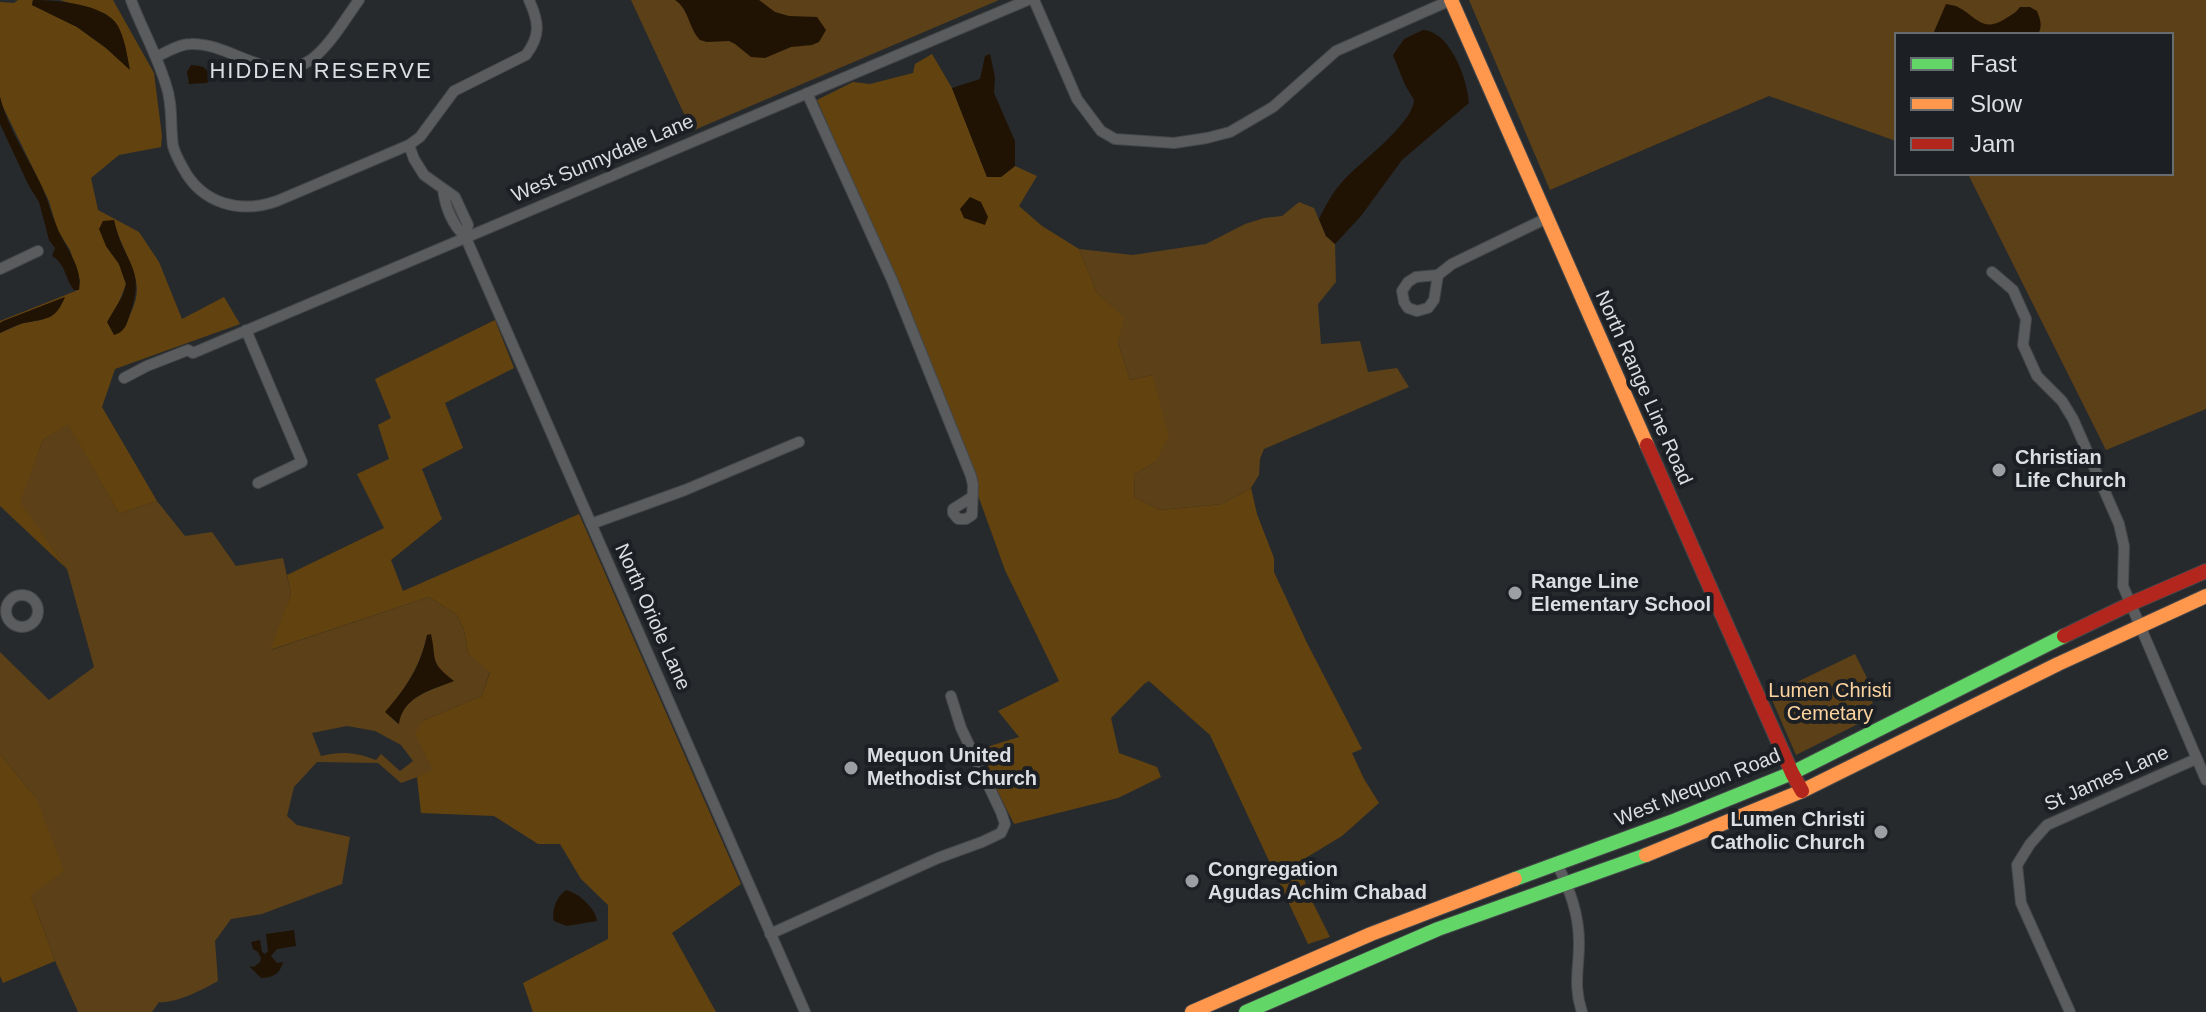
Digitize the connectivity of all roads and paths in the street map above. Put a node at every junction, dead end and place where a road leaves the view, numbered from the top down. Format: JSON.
{"nodes":[{"id":1,"x":131,"y":0,"type":"edge"},
{"id":2,"x":359,"y":0,"type":"edge"},
{"id":3,"x":529,"y":0,"type":"edge"},
{"id":4,"x":1028,"y":0,"type":"edge"},
{"id":5,"x":1034,"y":0,"type":"edge"},
{"id":6,"x":1451,"y":0,"type":"edge"},
{"id":7,"x":156,"y":57,"type":"junction"},
{"id":8,"x":807,"y":93,"type":"junction"},
{"id":9,"x":409,"y":145,"type":"junction"},
{"id":10,"x":1547,"y":218,"type":"junction"},
{"id":11,"x":465,"y":236,"type":"junction"},
{"id":12,"x":38,"y":251,"type":"dead end"},
{"id":13,"x":1,"y":264,"type":"edge"},
{"id":14,"x":1992,"y":272,"type":"dead end"},
{"id":15,"x":1438,"y":275,"type":"dead end"},
{"id":16,"x":246,"y":330,"type":"junction"},
{"id":17,"x":124,"y":378,"type":"dead end"},
{"id":18,"x":799,"y":442,"type":"dead end"},
{"id":19,"x":258,"y":483,"type":"dead end"},
{"id":20,"x":972,"y":497,"type":"dead end"},
{"id":21,"x":591,"y":524,"type":"junction"},
{"id":22,"x":2206,"y":571,"type":"edge"},
{"id":23,"x":2206,"y":596,"type":"edge"},
{"id":24,"x":2130,"y":604,"type":"junction"},
{"id":25,"x":2140,"y":627,"type":"junction"},
{"id":26,"x":951,"y":696,"type":"dead end"},
{"id":27,"x":2196,"y":759,"type":"junction"},
{"id":28,"x":1792,"y":773,"type":"junction"},
{"id":29,"x":2206,"y":780,"type":"edge"},
{"id":30,"x":1802,"y":791,"type":"junction"},
{"id":31,"x":1557,"y":864,"type":"junction"},
{"id":32,"x":1566,"y":883,"type":"junction"},
{"id":33,"x":770,"y":934,"type":"junction"},
{"id":34,"x":805,"y":1012,"type":"edge"},
{"id":35,"x":1192,"y":1012,"type":"edge"},
{"id":36,"x":1246,"y":1012,"type":"edge"},
{"id":37,"x":1582,"y":1012,"type":"edge"},
{"id":38,"x":2070,"y":1012,"type":"edge"}],
"edges":[{"from":1,"to":7,"type":"street"},
{"from":2,"to":7,"type":"street"},
{"from":3,"to":9,"type":"street"},
{"from":4,"to":8,"type":"street","name":"West Sunnydale Lane"},
{"from":5,"to":6,"type":"street"},
{"from":6,"to":10,"type":"main road","name":"North Range Line Road"},
{"from":7,"to":9,"type":"street"},
{"from":8,"to":11,"type":"street","name":"West Sunnydale Lane"},
{"from":8,"to":20,"type":"street"},
{"from":9,"to":11,"type":"street","name":"North Oriole Lane"},
{"from":10,"to":15,"type":"street"},
{"from":10,"to":28,"type":"main road","name":"North Range Line Road"},
{"from":11,"to":16,"type":"street","name":"West Sunnydale Lane"},
{"from":11,"to":21,"type":"street","name":"North Oriole Lane"},
{"from":12,"to":13,"type":"street"},
{"from":14,"to":24,"type":"street"},
{"from":16,"to":17,"type":"street","name":"West Sunnydale Lane"},
{"from":16,"to":19,"type":"street"},
{"from":18,"to":21,"type":"street"},
{"from":21,"to":33,"type":"street","name":"North Oriole Lane"},
{"from":22,"to":24,"type":"main road","name":"West Mequon Road"},
{"from":23,"to":25,"type":"main road","name":"West Mequon Road"},
{"from":24,"to":25,"type":"street"},
{"from":24,"to":28,"type":"main road","name":"West Mequon Road"},
{"from":25,"to":27,"type":"street"},
{"from":25,"to":30,"type":"main road","name":"West Mequon Road"},
{"from":26,"to":33,"type":"street"},
{"from":27,"to":29,"type":"street"},
{"from":27,"to":38,"type":"street","name":"St James Lane"},
{"from":28,"to":30,"type":"main road","name":"North Range Line Road"},
{"from":28,"to":31,"type":"main road","name":"West Mequon Road"},
{"from":30,"to":32,"type":"main road","name":"West Mequon Road"},
{"from":31,"to":32,"type":"street"},
{"from":31,"to":35,"type":"main road","name":"West Mequon Road"},
{"from":32,"to":36,"type":"main road","name":"West Mequon Road"},
{"from":32,"to":37,"type":"street"},
{"from":33,"to":34,"type":"street","name":"North Oriole Lane"}]}
